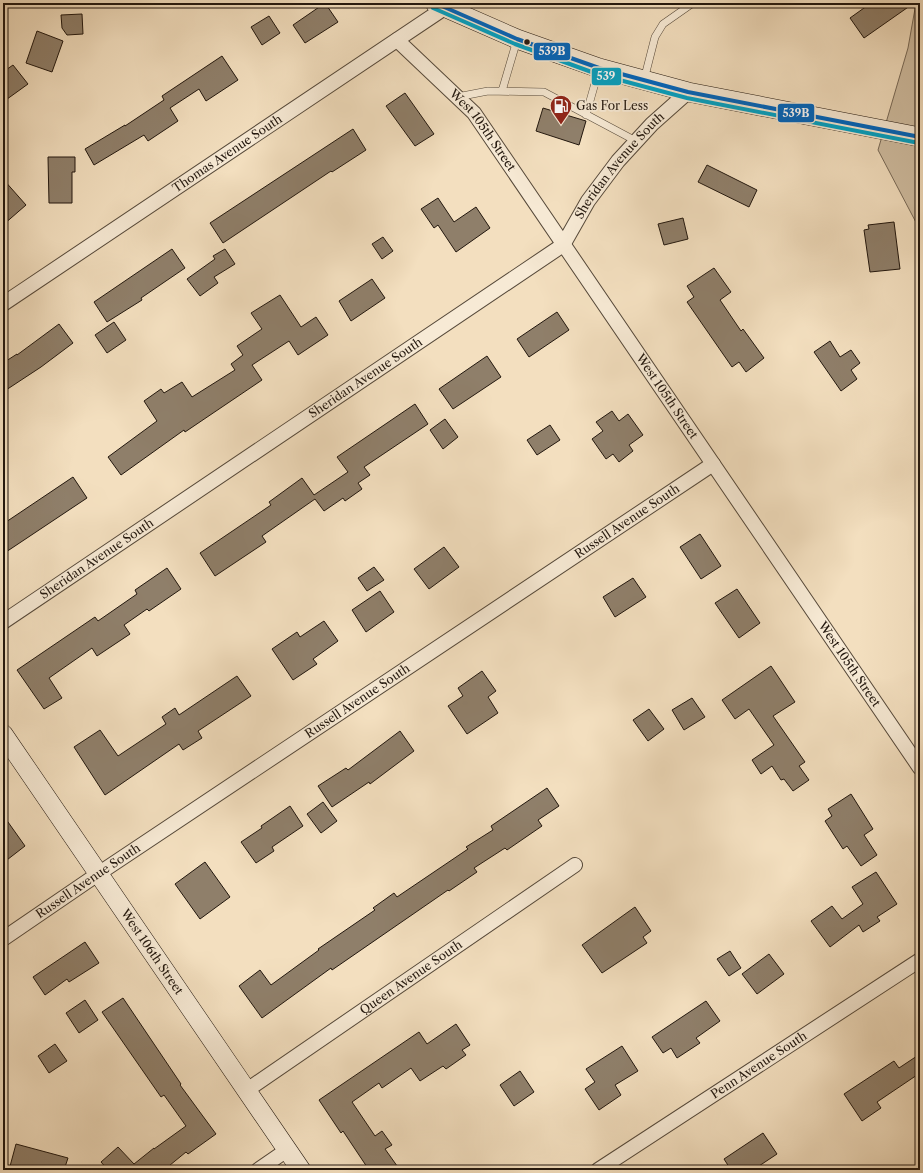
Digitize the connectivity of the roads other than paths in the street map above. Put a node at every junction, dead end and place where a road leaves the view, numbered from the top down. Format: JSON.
{"nodes":[{"id":1,"x":694,"y":3,"type":"edge"},
{"id":2,"x":444,"y":5,"type":"edge"},
{"id":3,"x":517,"y":39,"type":"junction"},
{"id":4,"x":397,"y":40,"type":"junction"},
{"id":5,"x":599,"y":68,"type":"junction"},
{"id":6,"x":644,"y":80,"type":"junction"},
{"id":7,"x":502,"y":91,"type":"junction"},
{"id":8,"x":688,"y":92,"type":"junction"},
{"id":9,"x":457,"y":97,"type":"junction"},
{"id":10,"x":586,"y":115,"type":"junction"},
{"id":11,"x":920,"y":137,"type":"edge"},
{"id":12,"x":636,"y":141,"type":"junction"},
{"id":13,"x":563,"y":245,"type":"junction"},
{"id":14,"x":3,"y":304,"type":"edge"},
{"id":15,"x":713,"y":464,"type":"junction"},
{"id":16,"x":3,"y":622,"type":"edge"},
{"id":17,"x":3,"y":734,"type":"edge"},
{"id":18,"x":920,"y":768,"type":"edge"},
{"id":19,"x":575,"y":865,"type":"dead end"},
{"id":20,"x":98,"y":874,"type":"junction"},
{"id":21,"x":3,"y":939,"type":"edge"},
{"id":22,"x":920,"y":960,"type":"edge"},
{"id":23,"x":246,"y":1090,"type":"junction"},
{"id":24,"x":287,"y":1150,"type":"junction"},
{"id":25,"x":258,"y":1170,"type":"edge"},
{"id":26,"x":301,"y":1170,"type":"edge"},
{"id":27,"x":598,"y":1170,"type":"edge"}],
"edges":[{"from":1,"to":6,"type":"lane"},
{"from":2,"to":3,"type":"street"},
{"from":2,"to":4,"type":"street","name":"Thomas Avenue South"},
{"from":3,"to":5,"type":"street"},
{"from":3,"to":7,"type":"lane"},
{"from":4,"to":9,"type":"street","name":"West 105th Street"},
{"from":4,"to":14,"type":"street","name":"Thomas Avenue South"},
{"from":5,"to":6,"type":"street"},
{"from":5,"to":10,"type":"lane"},
{"from":6,"to":8,"type":"street"},
{"from":7,"to":9,"type":"lane"},
{"from":7,"to":10,"type":"lane"},
{"from":8,"to":11,"type":"street"},
{"from":8,"to":12,"type":"street","name":"Sheridan Avenue South"},
{"from":9,"to":13,"type":"street","name":"West 105th Street"},
{"from":10,"to":12,"type":"lane"},
{"from":12,"to":13,"type":"street","name":"Sheridan Avenue South"},
{"from":13,"to":15,"type":"street","name":"West 105th Street"},
{"from":13,"to":16,"type":"street","name":"Sheridan Avenue South"},
{"from":15,"to":18,"type":"street","name":"West 105th Street"},
{"from":15,"to":20,"type":"street","name":"Russell Avenue South"},
{"from":17,"to":20,"type":"street","name":"West 106th Street"},
{"from":19,"to":23,"type":"street","name":"Queen Avenue South"},
{"from":20,"to":21,"type":"street","name":"Russell Avenue South"},
{"from":20,"to":23,"type":"street","name":"West 106th Street"},
{"from":22,"to":27,"type":"street","name":"Penn Avenue South"},
{"from":23,"to":24,"type":"street","name":"West 106th Street"},
{"from":24,"to":25,"type":"street"},
{"from":24,"to":26,"type":"street","name":"West 106th Street"}]}
